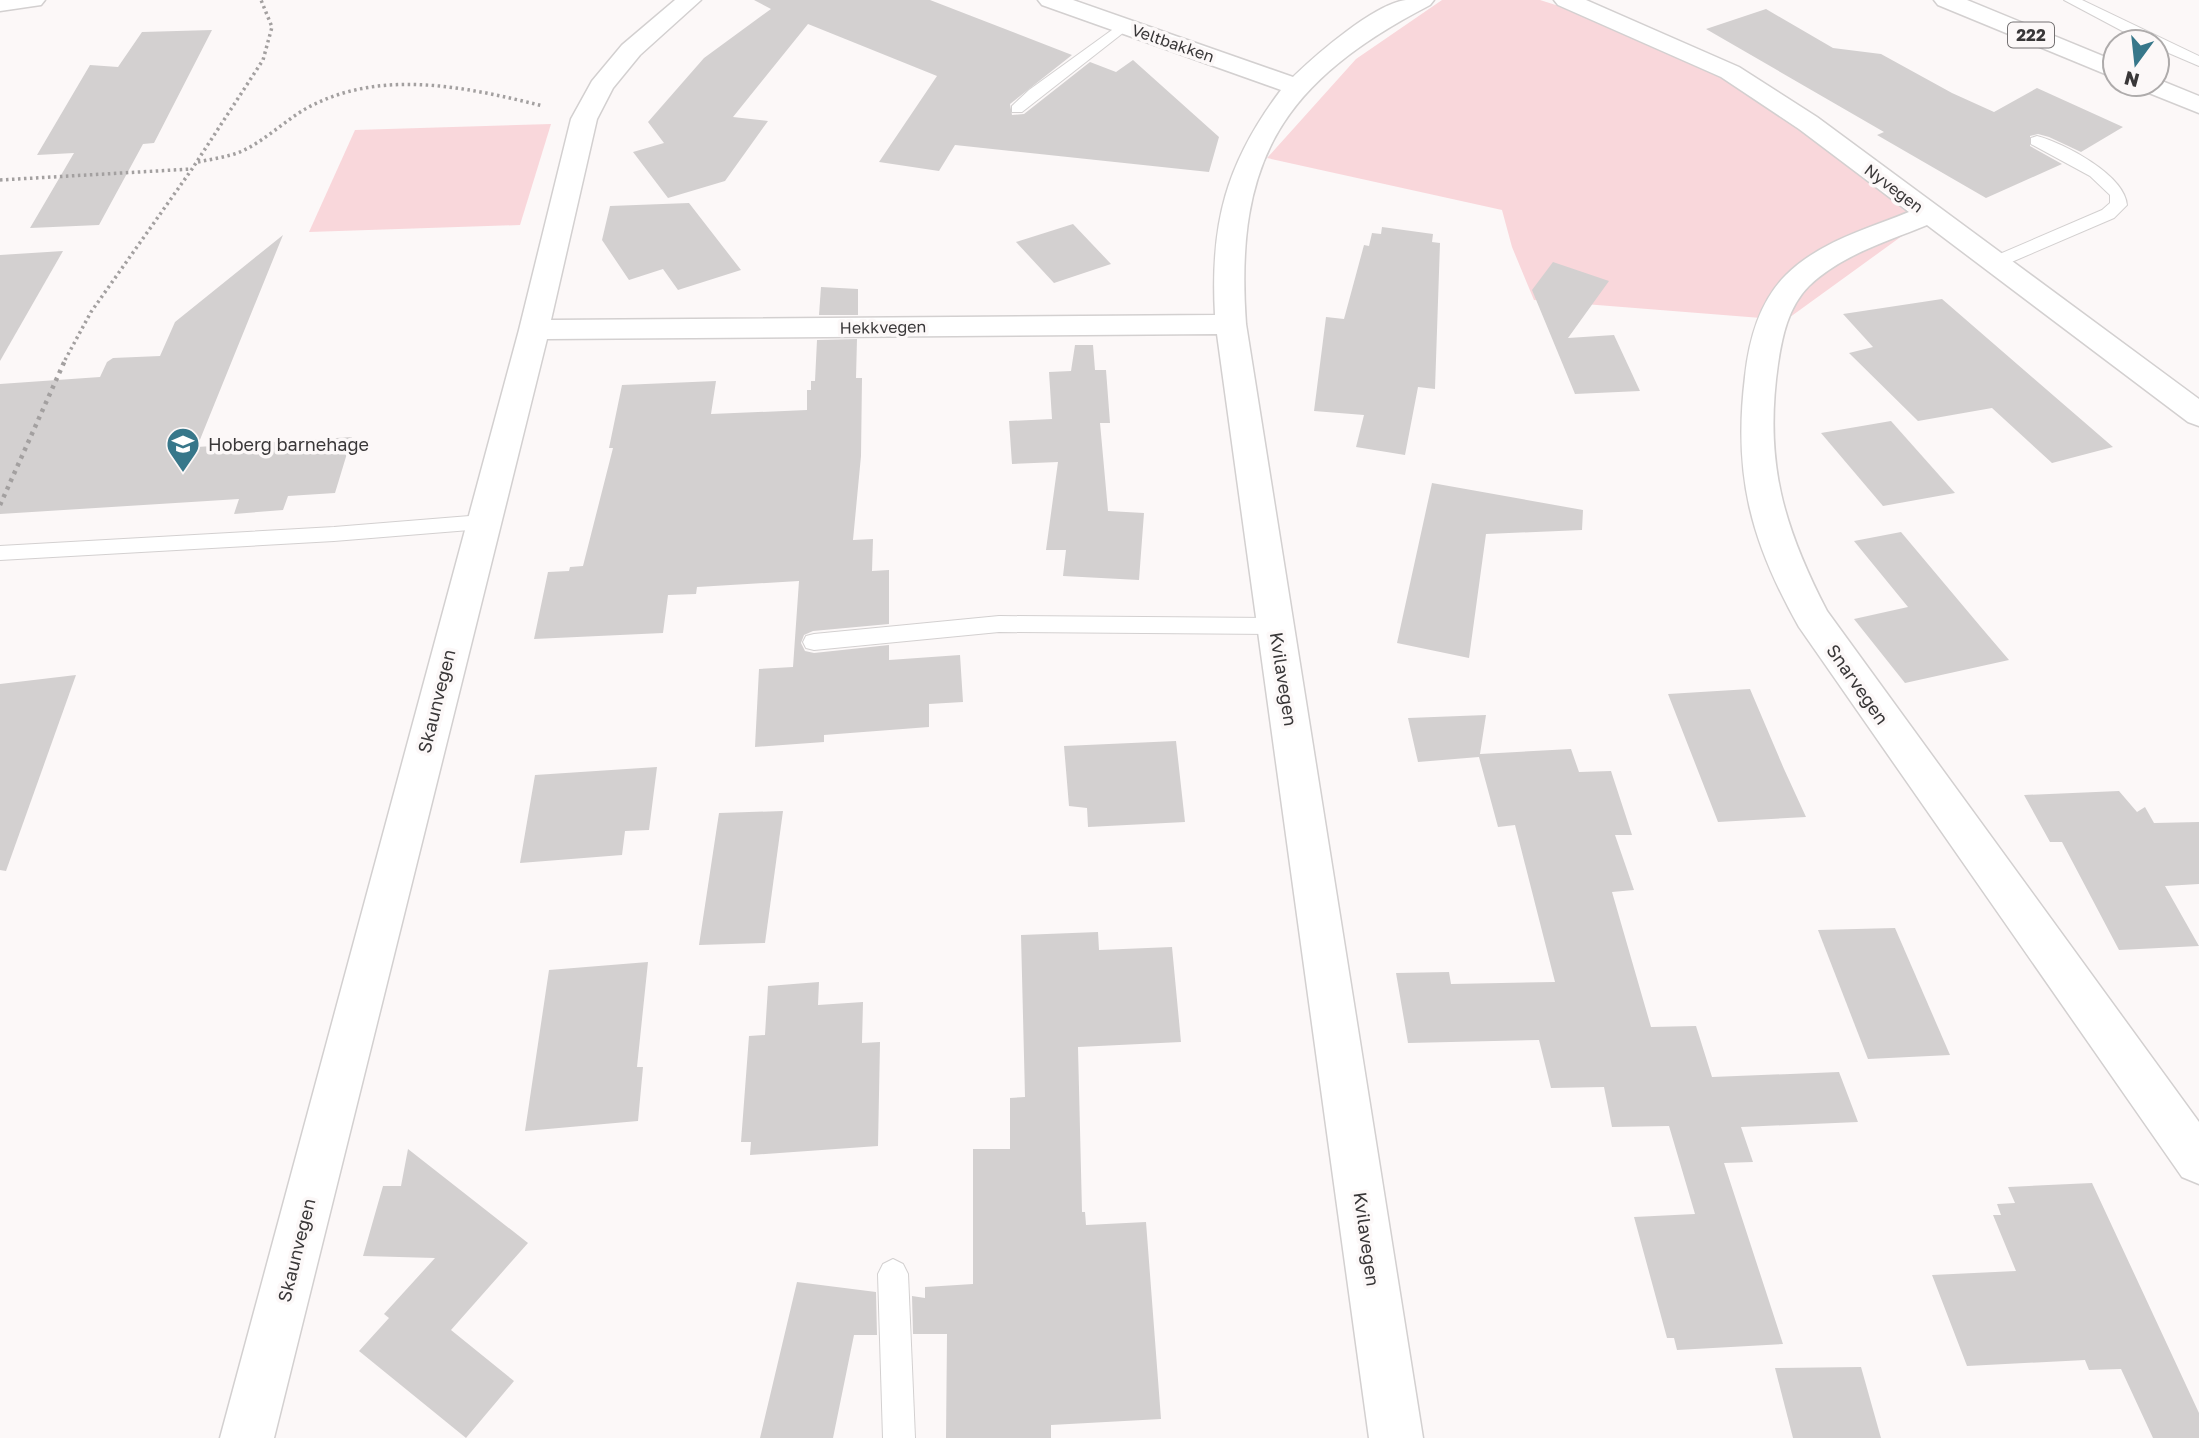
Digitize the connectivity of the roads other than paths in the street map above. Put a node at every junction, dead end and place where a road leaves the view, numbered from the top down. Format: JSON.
{"nodes":[{"id":1,"x":33,"y":0,"type":"edge"},
{"id":2,"x":689,"y":0,"type":"edge"},
{"id":3,"x":1050,"y":0,"type":"edge"},
{"id":4,"x":1422,"y":0,"type":"edge"},
{"id":5,"x":1566,"y":0,"type":"edge"},
{"id":6,"x":1946,"y":0,"type":"edge"},
{"id":7,"x":1987,"y":0,"type":"edge"},
{"id":8,"x":2071,"y":0,"type":"edge"},
{"id":9,"x":0,"y":4,"type":"edge"},
{"id":10,"x":1123,"y":26,"type":"junction"},
{"id":11,"x":2126,"y":28,"type":"edge"},
{"id":12,"x":2101,"y":49,"type":"edge"},
{"id":13,"x":2171,"y":50,"type":"edge"},
{"id":14,"x":2199,"y":62,"type":"edge"},
{"id":15,"x":2101,"y":64,"type":"edge"},
{"id":16,"x":2171,"y":79,"type":"edge"},
{"id":17,"x":1297,"y":87,"type":"junction"},
{"id":18,"x":2199,"y":92,"type":"edge"},
{"id":19,"x":2171,"y":93,"type":"edge"},
{"id":20,"x":2199,"y":105,"type":"edge"},
{"id":21,"x":1017,"y":109,"type":"dead end"},
{"id":22,"x":2037,"y":141,"type":"dead end"},
{"id":23,"x":1929,"y":214,"type":"junction"},
{"id":24,"x":1993,"y":263,"type":"junction"},
{"id":25,"x":1231,"y":324,"type":"junction"},
{"id":26,"x":534,"y":330,"type":"junction"},
{"id":27,"x":2195,"y":408,"type":"edge"},
{"id":28,"x":482,"y":522,"type":"junction"},
{"id":29,"x":0,"y":553,"type":"edge"},
{"id":30,"x":1276,"y":626,"type":"junction"},
{"id":31,"x":814,"y":642,"type":"dead end"},
{"id":32,"x":2199,"y":1161,"type":"edge"},
{"id":33,"x":893,"y":1274,"type":"dead end"},
{"id":34,"x":247,"y":1438,"type":"edge"},
{"id":35,"x":899,"y":1438,"type":"edge"},
{"id":36,"x":1396,"y":1438,"type":"edge"}],
"edges":[{"from":1,"to":9,"type":"street"},
{"from":2,"to":26,"type":"street","name":"Skaunvegen"},
{"from":3,"to":10,"type":"street","name":"Veltbakken"},
{"from":4,"to":17,"type":"street","name":"Kvilavegen"},
{"from":5,"to":23,"type":"street","name":"Nyvegen"},
{"from":6,"to":15,"type":"street","number":"222"},
{"from":7,"to":12,"type":"street","number":"222"},
{"from":8,"to":11,"type":"lane"},
{"from":10,"to":17,"type":"street","name":"Veltbakken"},
{"from":10,"to":21,"type":"lane"},
{"from":13,"to":14,"type":"lane"},
{"from":16,"to":18,"type":"street"},
{"from":17,"to":25,"type":"street","name":"Kvilavegen"},
{"from":19,"to":20,"type":"street"},
{"from":22,"to":24,"type":"lane"},
{"from":23,"to":24,"type":"street","name":"Nyvegen"},
{"from":23,"to":32,"type":"street","name":"Snarvegen"},
{"from":24,"to":27,"type":"street","name":"Nyvegen"},
{"from":25,"to":26,"type":"street","name":"Hekkvegen"},
{"from":25,"to":30,"type":"street","name":"Kvilavegen"},
{"from":26,"to":28,"type":"street","name":"Skaunvegen"},
{"from":28,"to":29,"type":"lane"},
{"from":28,"to":34,"type":"street","name":"Skaunvegen"},
{"from":30,"to":31,"type":"lane"},
{"from":30,"to":36,"type":"street","name":"Kvilavegen"},
{"from":33,"to":35,"type":"lane"}]}
